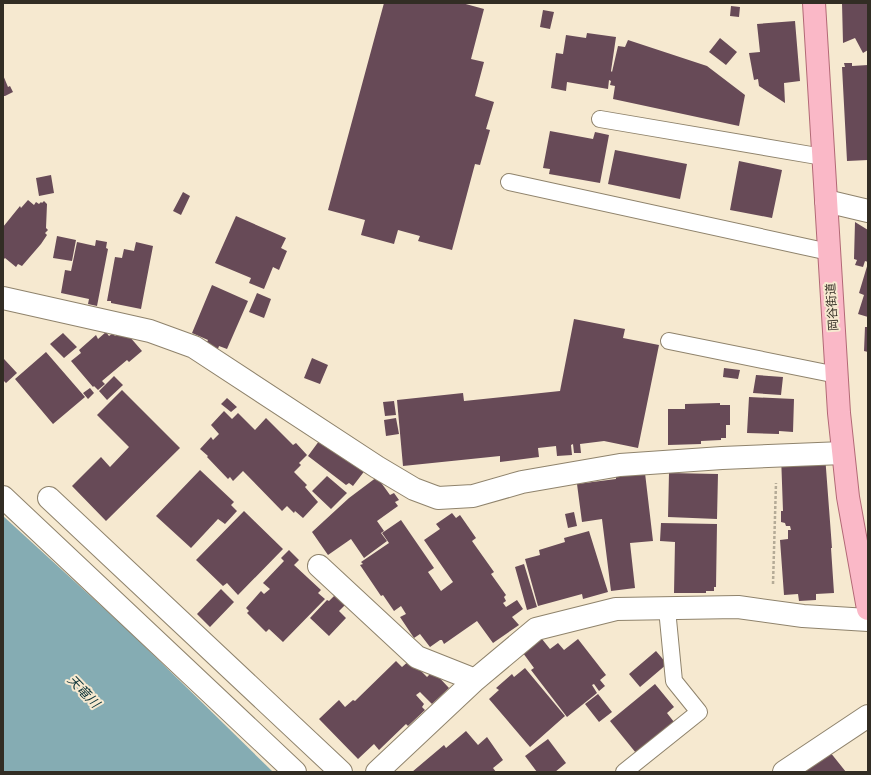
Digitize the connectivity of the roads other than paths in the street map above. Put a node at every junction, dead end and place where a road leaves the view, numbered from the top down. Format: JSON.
{"nodes":[{"id":1,"x":814,"y":3,"type":"edge"},
{"id":2,"x":600,"y":119,"type":"dead end"},
{"id":3,"x":823,"y":157,"type":"junction"},
{"id":4,"x":509,"y":182,"type":"dead end"},
{"id":5,"x":826,"y":202,"type":"junction"},
{"id":6,"x":868,"y":212,"type":"edge"},
{"id":7,"x":829,"y":252,"type":"junction"},
{"id":8,"x":3,"y":298,"type":"edge"},
{"id":9,"x":669,"y":341,"type":"dead end"},
{"id":10,"x":836,"y":375,"type":"junction"},
{"id":11,"x":843,"y":453,"type":"junction"},
{"id":12,"x":3,"y":497,"type":"edge"},
{"id":13,"x":49,"y":498,"type":"dead end"},
{"id":14,"x":319,"y":566,"type":"dead end"},
{"id":15,"x":667,"y":609,"type":"junction"},
{"id":16,"x":868,"y":610,"type":"edge"},
{"id":17,"x":868,"y":620,"type":"edge"},
{"id":18,"x":475,"y":680,"type":"junction"},
{"id":19,"x":868,"y":716,"type":"edge"},
{"id":20,"x":295,"y":772,"type":"edge"},
{"id":21,"x":341,"y":772,"type":"edge"},
{"id":22,"x":377,"y":772,"type":"edge"},
{"id":23,"x":624,"y":772,"type":"edge"},
{"id":24,"x":784,"y":772,"type":"edge"}],
"edges":[{"from":1,"to":3,"type":"main road","name":"岡谷街道"},
{"from":2,"to":3,"type":"lane"},
{"from":3,"to":5,"type":"main road","name":"岡谷街道"},
{"from":4,"to":7,"type":"lane"},
{"from":5,"to":6,"type":"street"},
{"from":5,"to":7,"type":"main road","name":"岡谷街道"},
{"from":7,"to":10,"type":"main road","name":"岡谷街道"},
{"from":8,"to":11,"type":"street"},
{"from":9,"to":10,"type":"lane"},
{"from":10,"to":11,"type":"main road","name":"岡谷街道"},
{"from":11,"to":16,"type":"main road","name":"岡谷街道"},
{"from":12,"to":20,"type":"street"},
{"from":13,"to":21,"type":"street"},
{"from":14,"to":18,"type":"street"},
{"from":15,"to":17,"type":"street"},
{"from":15,"to":18,"type":"street"},
{"from":15,"to":23,"type":"lane"},
{"from":18,"to":22,"type":"street"},
{"from":19,"to":24,"type":"street"}]}
